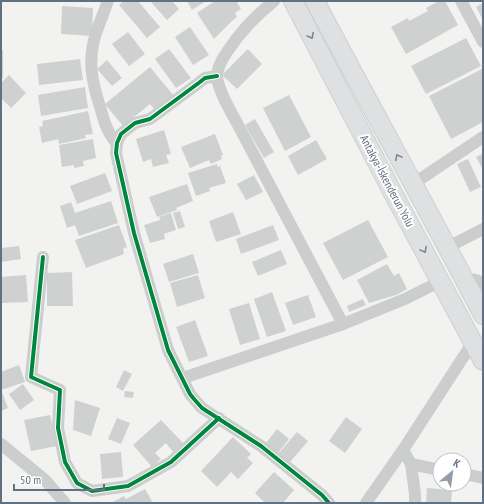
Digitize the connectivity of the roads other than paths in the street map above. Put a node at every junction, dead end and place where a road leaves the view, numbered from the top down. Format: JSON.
{"nodes":[{"id":1,"x":108,"y":1,"type":"edge"},
{"id":2,"x":274,"y":1,"type":"edge"},
{"id":3,"x":293,"y":1,"type":"edge"},
{"id":4,"x":315,"y":1,"type":"edge"},
{"id":5,"x":462,"y":1,"type":"edge"},
{"id":6,"x":483,"y":42,"type":"edge"},
{"id":7,"x":217,"y":76,"type":"junction"},
{"id":8,"x":483,"y":137,"type":"edge"},
{"id":9,"x":117,"y":143,"type":"junction"},
{"id":10,"x":413,"y":184,"type":"junction"},
{"id":11,"x":483,"y":229,"type":"edge"},
{"id":12,"x":448,"y":247,"type":"junction"},
{"id":13,"x":43,"y":257,"type":"dead end"},
{"id":14,"x":465,"y":280,"type":"junction"},
{"id":15,"x":441,"y":281,"type":"junction"},
{"id":16,"x":483,"y":284,"type":"edge"},
{"id":17,"x":483,"y":314,"type":"edge"},
{"id":18,"x":343,"y":324,"type":"junction"},
{"id":19,"x":473,"y":342,"type":"junction"},
{"id":20,"x":483,"y":361,"type":"edge"},
{"id":21,"x":183,"y":378,"type":"junction"},
{"id":22,"x":219,"y":418,"type":"junction"},
{"id":23,"x":1,"y":444,"type":"edge"},
{"id":24,"x":403,"y":450,"type":"junction"},
{"id":25,"x":411,"y":464,"type":"junction"},
{"id":26,"x":432,"y":468,"type":"edge"},
{"id":27,"x":472,"y":476,"type":"edge"},
{"id":28,"x":483,"y":478,"type":"edge"},
{"id":29,"x":65,"y":503,"type":"edge"},
{"id":30,"x":329,"y":503,"type":"edge"},
{"id":31,"x":366,"y":503,"type":"edge"},
{"id":32,"x":415,"y":503,"type":"edge"}],
"edges":[{"from":1,"to":9,"type":"street"},
{"from":2,"to":7,"type":"street"},
{"from":3,"to":15,"type":"highway","name":"Antakya-İskenderun Yolu","one_way":true},
{"from":10,"to":4,"type":"highway","name":"Antakya-İskenderun Yolu","one_way":true},
{"from":5,"to":6,"type":"street"},
{"from":7,"to":9,"type":"street"},
{"from":7,"to":18,"type":"street"},
{"from":8,"to":10,"type":"street"},
{"from":9,"to":21,"type":"street"},
{"from":10,"to":12,"type":"highway","name":"Antakya-İskenderun Yolu"},
{"from":11,"to":12,"type":"street"},
{"from":12,"to":14,"type":"highway","name":"Antakya-İskenderun Yolu"},
{"from":13,"to":22,"type":"street"},
{"from":14,"to":16,"type":"street"},
{"from":14,"to":17,"type":"highway","name":"Antakya-İskenderun Yolu"},
{"from":15,"to":18,"type":"street"},
{"from":15,"to":19,"type":"highway","name":"Antakya-İskenderun Yolu"},
{"from":18,"to":21,"type":"street"},
{"from":19,"to":20,"type":"highway","name":"Antakya-İskenderun Yolu"},
{"from":19,"to":24,"type":"street"},
{"from":21,"to":22,"type":"street"},
{"from":22,"to":30,"type":"street"},
{"from":23,"to":29,"type":"street"},
{"from":24,"to":25,"type":"street"},
{"from":24,"to":31,"type":"street"},
{"from":25,"to":26,"type":"street"},
{"from":25,"to":32,"type":"street"},
{"from":27,"to":28,"type":"street"}]}
